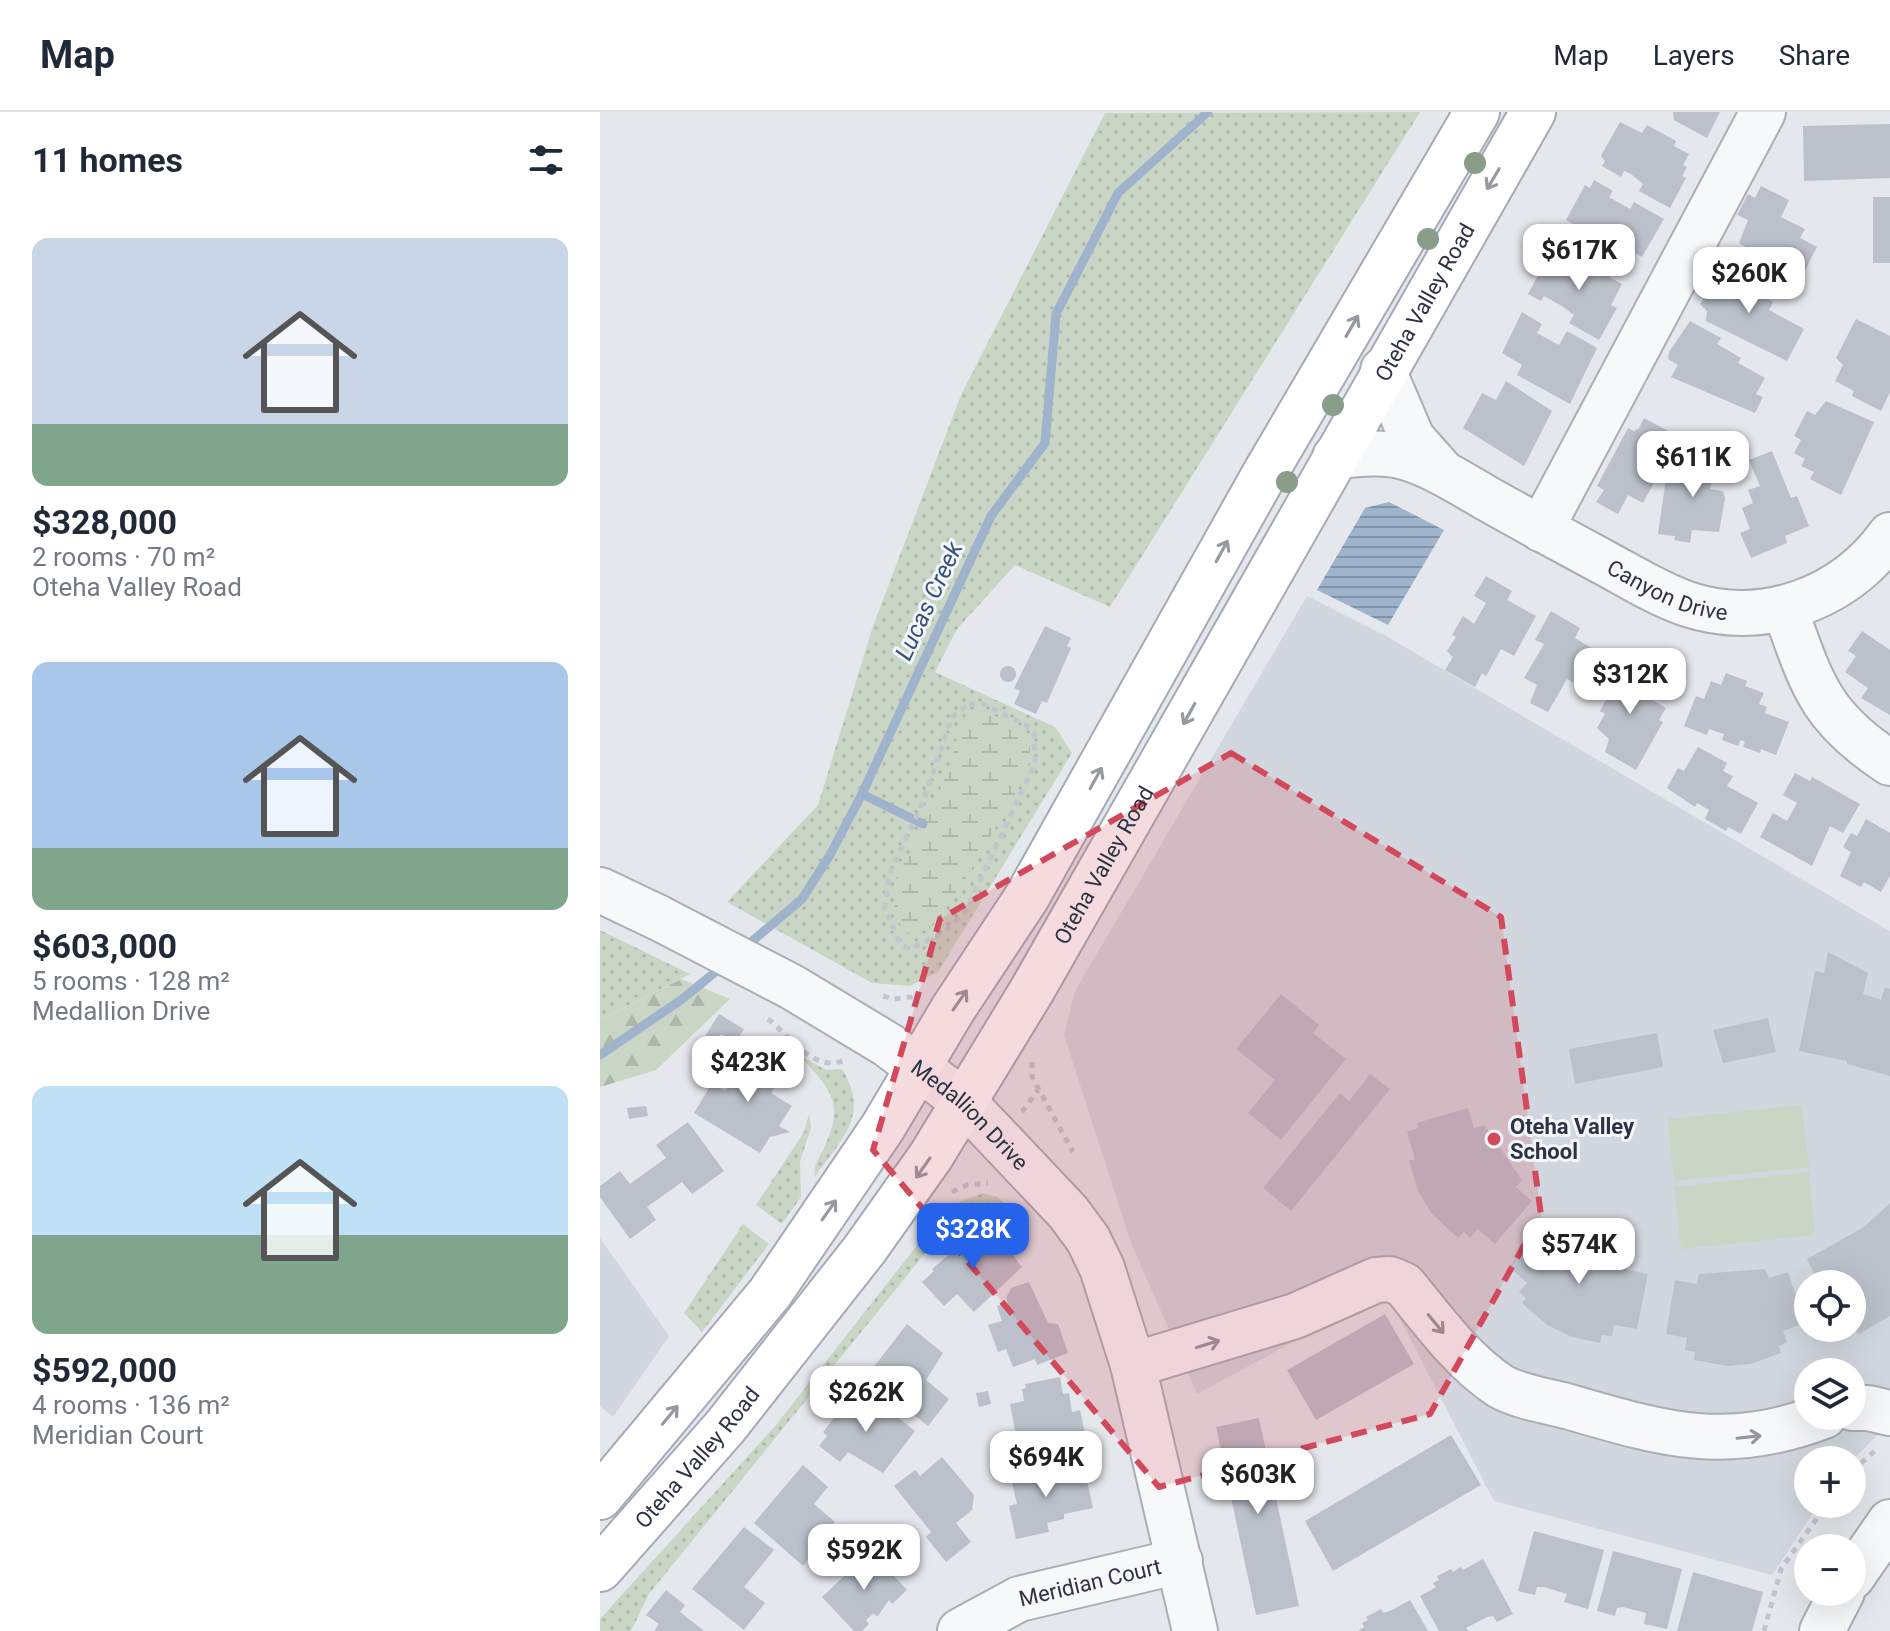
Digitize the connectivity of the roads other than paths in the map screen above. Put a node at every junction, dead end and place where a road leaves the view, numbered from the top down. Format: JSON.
{"nodes":[{"id":1,"x":1477,"y":112,"type":"edge"},
{"id":2,"x":1533,"y":112,"type":"edge"},
{"id":3,"x":1763,"y":112,"type":"edge"},
{"id":4,"x":1383,"y":370,"type":"junction"},
{"id":5,"x":1335,"y":457,"type":"junction"},
{"id":6,"x":1445,"y":475,"type":"junction"},
{"id":7,"x":1541,"y":529,"type":"junction"},
{"id":8,"x":1890,"y":535,"type":"edge"},
{"id":9,"x":1785,"y":609,"type":"junction"},
{"id":10,"x":1890,"y":763,"type":"edge"},
{"id":11,"x":600,"y":890,"type":"edge"},
{"id":12,"x":919,"y":1066,"type":"junction"},
{"id":13,"x":963,"y":1101,"type":"junction"},
{"id":14,"x":1133,"y":1365,"type":"junction"},
{"id":15,"x":1866,"y":1408,"type":"edge"},
{"id":16,"x":1794,"y":1426,"type":"edge"},
{"id":17,"x":1885,"y":1429,"type":"edge"},
{"id":18,"x":607,"y":1481,"type":"edge"},
{"id":19,"x":1890,"y":1522,"type":"edge"},
{"id":20,"x":1866,"y":1557,"type":"edge"},
{"id":21,"x":1180,"y":1561,"type":"junction"},
{"id":22,"x":600,"y":1569,"type":"edge"},
{"id":23,"x":1835,"y":1606,"type":"edge"},
{"id":24,"x":960,"y":1631,"type":"edge"},
{"id":25,"x":1195,"y":1631,"type":"edge"},
{"id":26,"x":1822,"y":1631,"type":"edge"}],
"edges":[{"from":12,"to":1,"type":"main road","one_way":true},
{"from":2,"to":4,"type":"main road","name":"Oteha Valley Road","one_way":true},
{"from":3,"to":7,"type":"street"},
{"from":4,"to":5,"type":"main road","name":"Oteha Valley Road"},
{"from":4,"to":6,"type":"street","name":"Canyon Drive"},
{"from":5,"to":6,"type":"street","name":"Canyon Drive"},
{"from":5,"to":13,"type":"main road","name":"Oteha Valley Road","one_way":true},
{"from":6,"to":7,"type":"street","name":"Canyon Drive"},
{"from":7,"to":9,"type":"street","name":"Canyon Drive"},
{"from":8,"to":9,"type":"street","name":"Canyon Drive"},
{"from":9,"to":10,"type":"street"},
{"from":11,"to":12,"type":"street","name":"Medallion Drive","bridge":true},
{"from":12,"to":13,"type":"street","name":"Medallion Drive"},
{"from":18,"to":12,"type":"main road","one_way":true},
{"from":13,"to":14,"type":"street","name":"Medallion Drive"},
{"from":13,"to":22,"type":"main road","name":"Oteha Valley Road","one_way":true},
{"from":14,"to":16,"type":"street","one_way":true},
{"from":14,"to":21,"type":"street","name":"Medallion Drive"},
{"from":15,"to":17,"type":"street"},
{"from":19,"to":20,"type":"street"},
{"from":21,"to":24,"type":"street","name":"Meridian Court"},
{"from":21,"to":25,"type":"street","name":"Medallion Drive"},
{"from":23,"to":26,"type":"street"}]}
